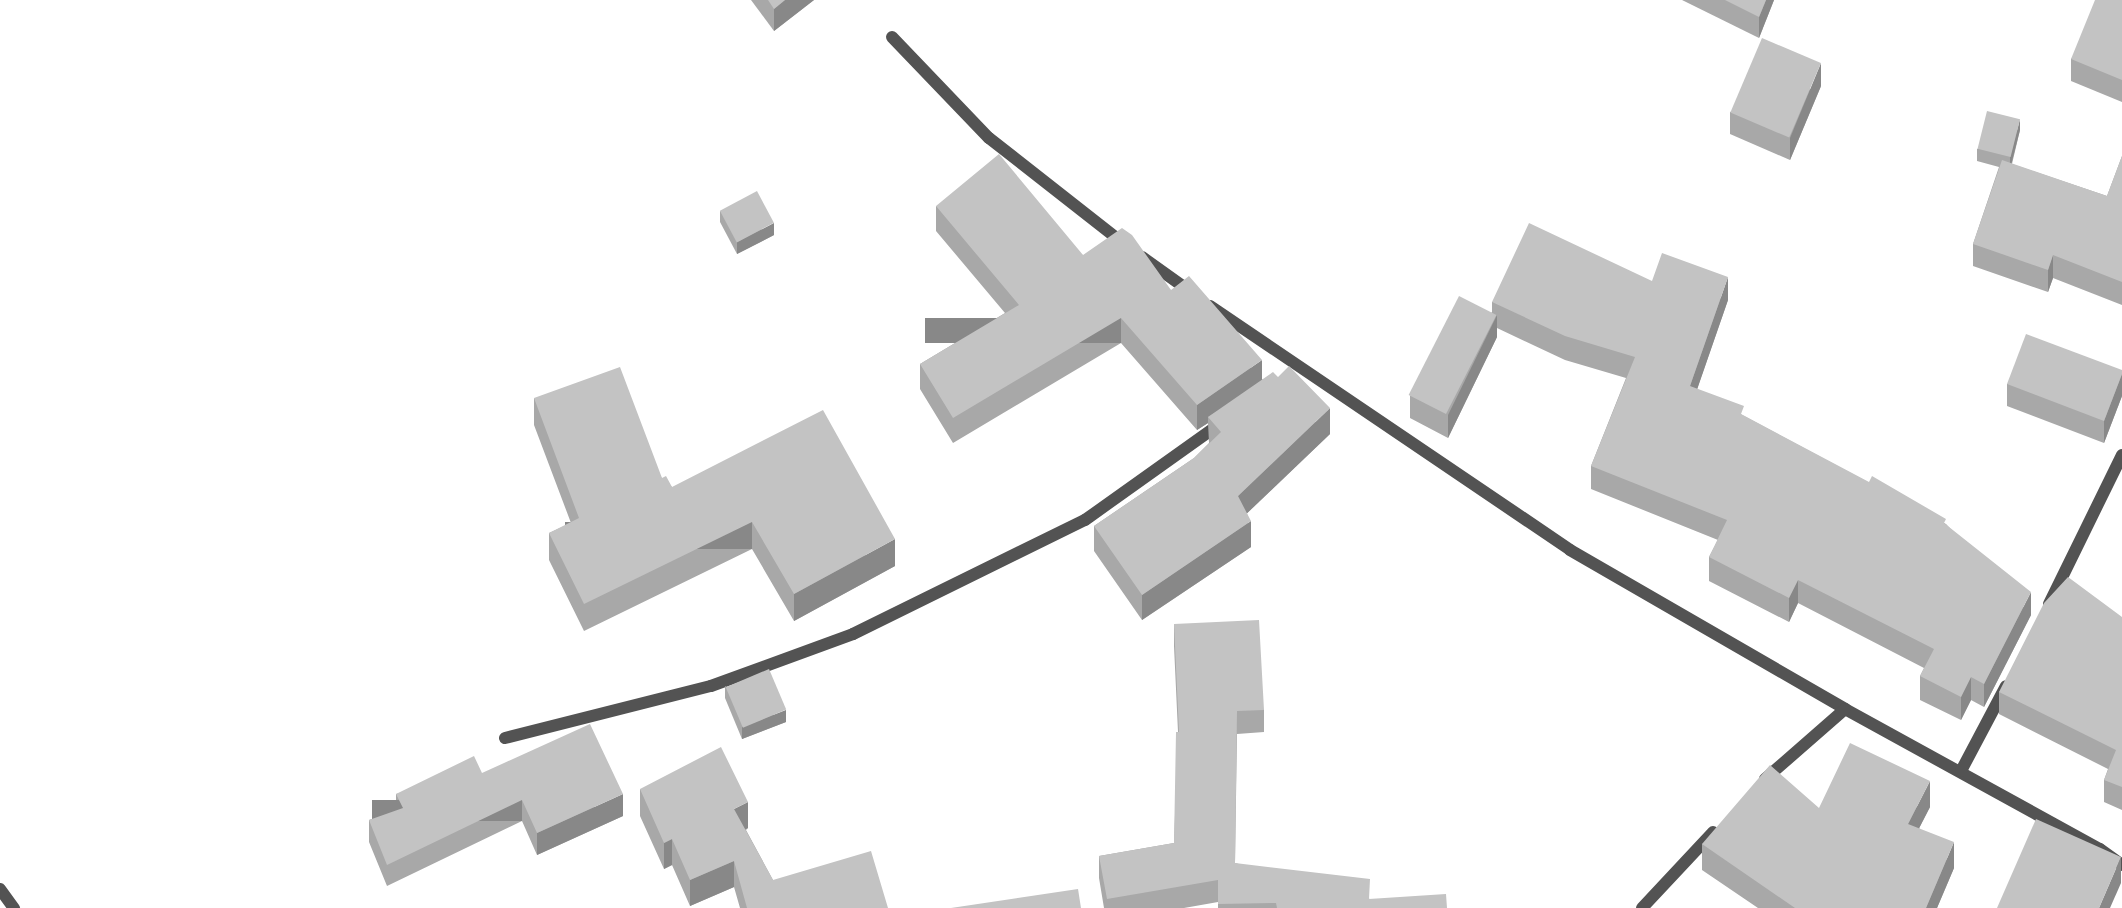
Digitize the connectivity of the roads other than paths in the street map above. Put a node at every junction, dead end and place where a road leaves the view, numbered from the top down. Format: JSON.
{"nodes":[{"id":1,"x":892,"y":37,"type":"dead end"},
{"id":2,"x":1230,"y":417,"type":"edge"},
{"id":3,"x":2122,"y":455,"type":"edge"},
{"id":4,"x":2045,"y":611,"type":"edge"},
{"id":5,"x":2012,"y":675,"type":"edge"},
{"id":6,"x":1845,"y":709,"type":"junction"},
{"id":7,"x":505,"y":738,"type":"dead end"},
{"id":8,"x":1961,"y":771,"type":"junction"},
{"id":9,"x":1757,"y":788,"type":"edge"},
{"id":10,"x":1725,"y":821,"type":"edge"},
{"id":11,"x":2122,"y":865,"type":"edge"},
{"id":12,"x":0,"y":889,"type":"edge"},
{"id":13,"x":14,"y":908,"type":"edge"},
{"id":14,"x":1642,"y":908,"type":"edge"}],
"edges":[{"from":1,"to":6,"type":"street"},
{"from":2,"to":7,"type":"street"},
{"from":3,"to":4,"type":"street"},
{"from":5,"to":8,"type":"street"},
{"from":6,"to":8,"type":"street"},
{"from":6,"to":9,"type":"street"},
{"from":8,"to":11,"type":"street"},
{"from":10,"to":14,"type":"street"},
{"from":12,"to":13,"type":"street"}]}
